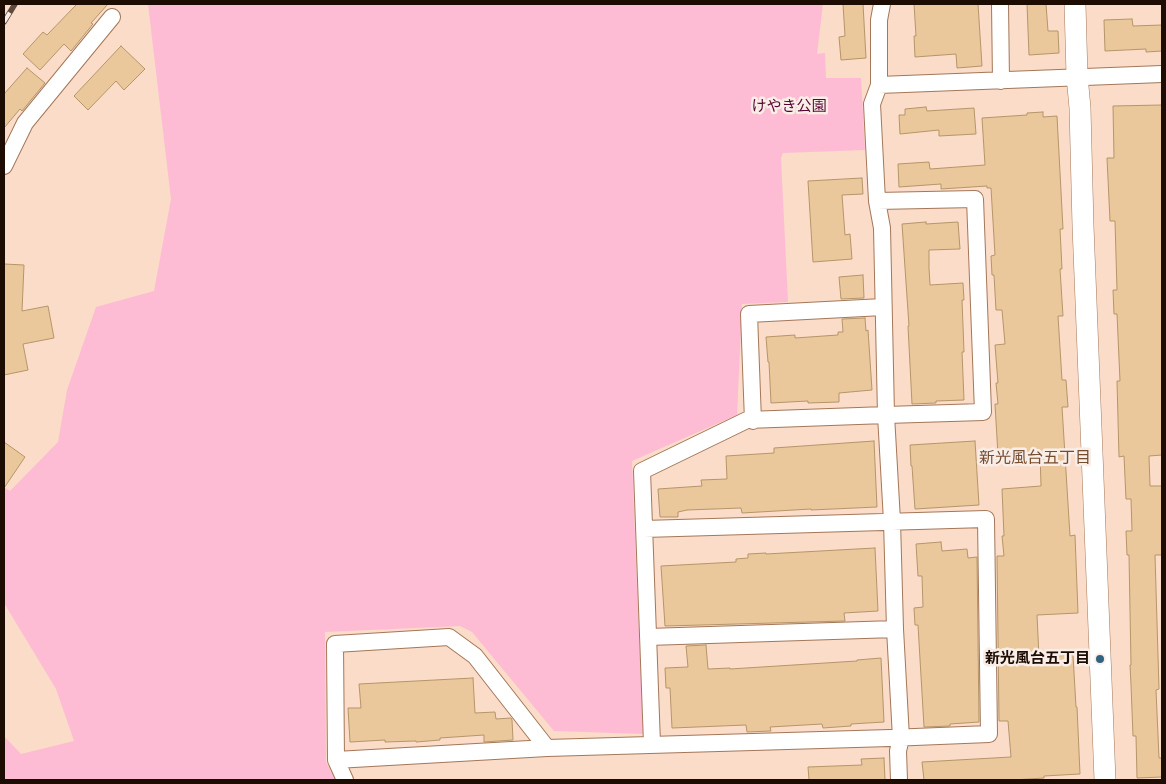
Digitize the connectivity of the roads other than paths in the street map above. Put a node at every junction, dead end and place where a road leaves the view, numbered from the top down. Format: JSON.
{"nodes":[{"id":1,"x":882,"y":4,"type":"edge"},
{"id":2,"x":1000,"y":4,"type":"edge"},
{"id":3,"x":1075,"y":4,"type":"edge"},
{"id":4,"x":112,"y":17,"type":"dead end"},
{"id":5,"x":1162,"y":74,"type":"edge"},
{"id":6,"x":1077,"y":76,"type":"junction"},
{"id":7,"x":1001,"y":81,"type":"junction"},
{"id":8,"x":879,"y":85,"type":"junction"},
{"id":9,"x":4,"y":166,"type":"edge"},
{"id":10,"x":877,"y":201,"type":"junction"},
{"id":11,"x":883,"y":307,"type":"junction"},
{"id":12,"x":886,"y":414,"type":"junction"},
{"id":13,"x":752,"y":421,"type":"junction"},
{"id":14,"x":892,"y":521,"type":"junction"},
{"id":15,"x":644,"y":529,"type":"junction"},
{"id":16,"x":895,"y":629,"type":"junction"},
{"id":17,"x":648,"y":637,"type":"junction"},
{"id":18,"x":901,"y":738,"type":"junction"},
{"id":19,"x":652,"y":744,"type":"junction"},
{"id":20,"x":548,"y":748,"type":"junction"},
{"id":21,"x":336,"y":760,"type":"junction"},
{"id":22,"x":345,"y":780,"type":"edge"},
{"id":23,"x":899,"y":780,"type":"edge"},
{"id":24,"x":1105,"y":780,"type":"edge"}],
"edges":[{"from":1,"to":8,"type":"street"},
{"from":2,"to":7,"type":"street"},
{"from":3,"to":6,"type":"street"},
{"from":4,"to":9,"type":"street"},
{"from":5,"to":6,"type":"street"},
{"from":6,"to":7,"type":"street"},
{"from":6,"to":24,"type":"street"},
{"from":7,"to":8,"type":"street"},
{"from":8,"to":10,"type":"street"},
{"from":10,"to":11,"type":"street"},
{"from":10,"to":12,"type":"street"},
{"from":11,"to":12,"type":"street"},
{"from":11,"to":13,"type":"street"},
{"from":12,"to":13,"type":"street"},
{"from":12,"to":14,"type":"street"},
{"from":13,"to":15,"type":"street"},
{"from":14,"to":15,"type":"street"},
{"from":14,"to":16,"type":"street"},
{"from":14,"to":18,"type":"street"},
{"from":15,"to":17,"type":"street"},
{"from":16,"to":17,"type":"street"},
{"from":16,"to":18,"type":"street"},
{"from":17,"to":19,"type":"street"},
{"from":18,"to":19,"type":"street"},
{"from":18,"to":23,"type":"street"},
{"from":19,"to":20,"type":"street"},
{"from":20,"to":21,"type":"street"},
{"from":20,"to":21,"type":"street"},
{"from":21,"to":22,"type":"street"}]}
